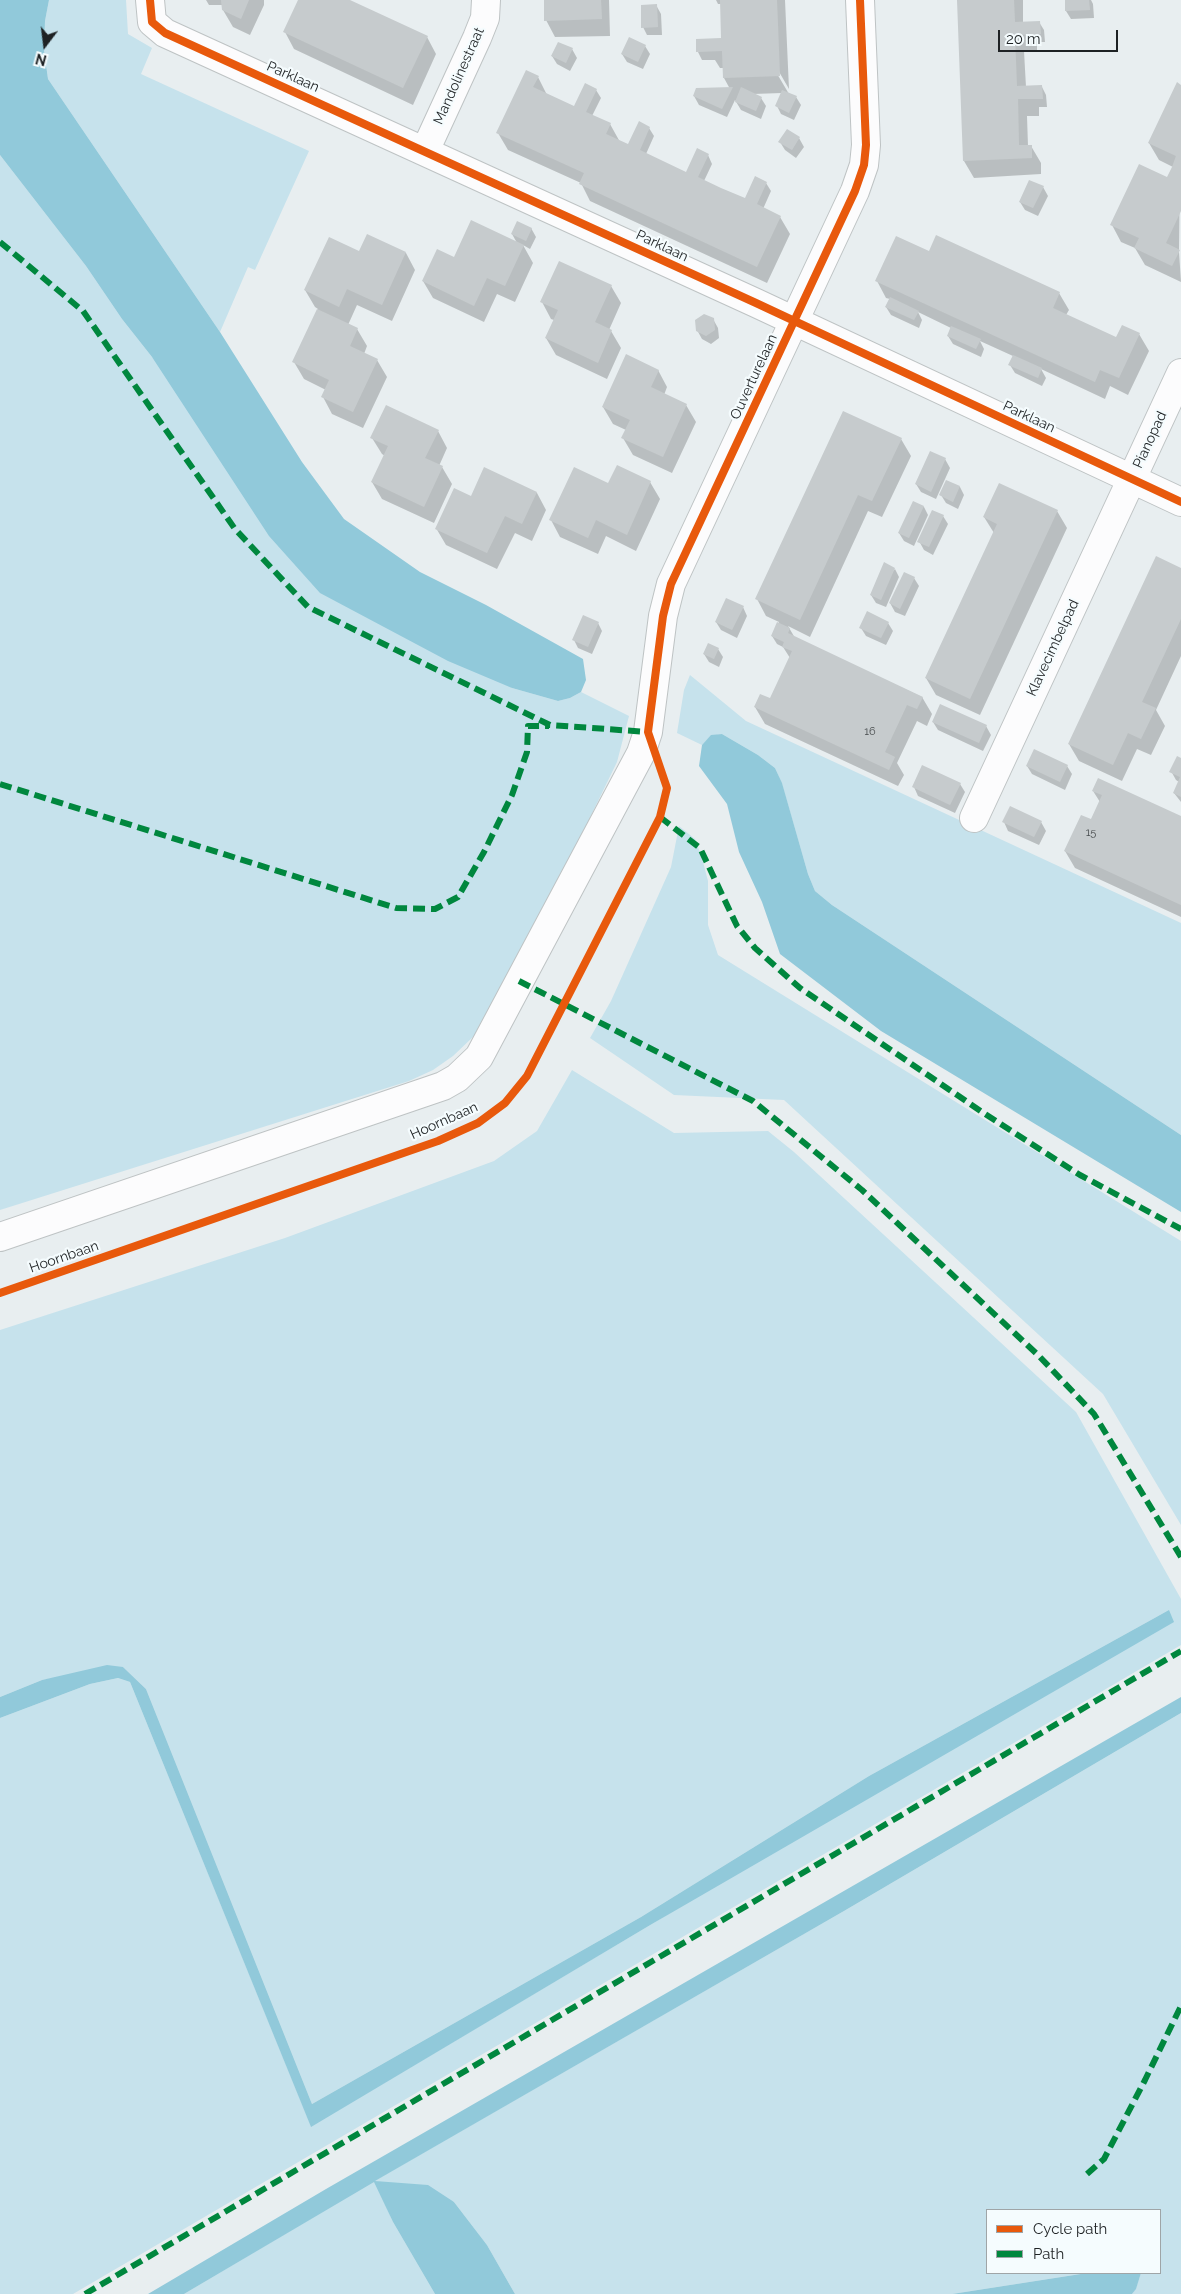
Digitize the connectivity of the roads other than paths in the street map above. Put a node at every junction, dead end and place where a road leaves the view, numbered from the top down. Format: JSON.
{"nodes":[{"id":1,"x":150,"y":0,"type":"edge"},
{"id":2,"x":486,"y":0,"type":"edge"},
{"id":3,"x":860,"y":0,"type":"edge"},
{"id":4,"x":425,"y":150,"type":"junction"},
{"id":5,"x":794,"y":321,"type":"junction"},
{"id":6,"x":1181,"y":373,"type":"edge"},
{"id":7,"x":1132,"y":479,"type":"junction"},
{"id":8,"x":1181,"y":502,"type":"edge"},
{"id":9,"x":974,"y":818,"type":"dead end"},
{"id":10,"x":0,"y":1237,"type":"edge"}],
"edges":[{"from":1,"to":4,"type":"street","name":"Parklaan"},
{"from":2,"to":4,"type":"street","name":"Mandolinestraat"},
{"from":3,"to":5,"type":"street","name":"Ouverturelaan"},
{"from":4,"to":5,"type":"street","name":"Parklaan"},
{"from":5,"to":7,"type":"street","name":"Parklaan"},
{"from":5,"to":10,"type":"street","name":"Ouverturelaan"},
{"from":6,"to":7,"type":"street","name":"Pianopad"},
{"from":7,"to":8,"type":"street","name":"Parklaan"},
{"from":7,"to":9,"type":"street","name":"Klavecimbelpad"}]}
